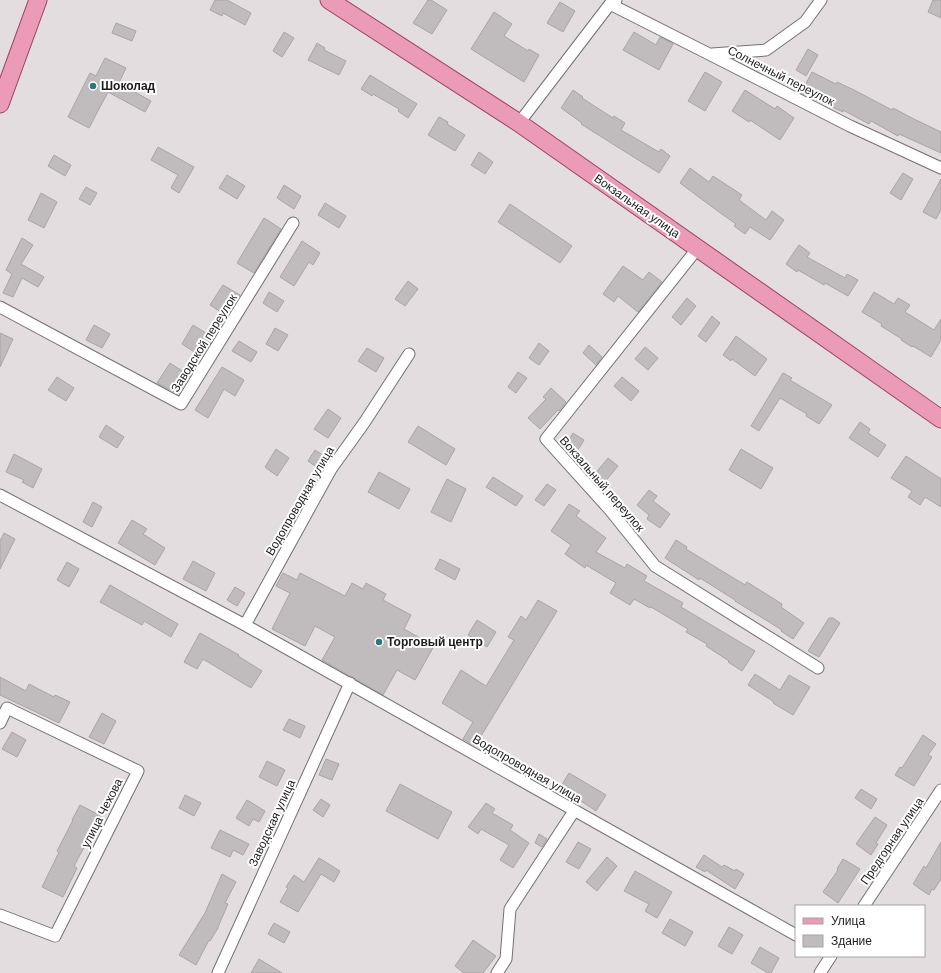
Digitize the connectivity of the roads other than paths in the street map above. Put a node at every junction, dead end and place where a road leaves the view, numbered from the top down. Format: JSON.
{"nodes":[{"id":1,"x":38,"y":0,"type":"edge"},
{"id":2,"x":329,"y":0,"type":"edge"},
{"id":3,"x":821,"y":0,"type":"edge"},
{"id":4,"x":613,"y":2,"type":"edge"},
{"id":5,"x":711,"y":54,"type":"junction"},
{"id":6,"x":0,"y":104,"type":"edge"},
{"id":7,"x":519,"y":123,"type":"junction"},
{"id":8,"x":941,"y":168,"type":"edge"},
{"id":9,"x":293,"y":223,"type":"dead end"},
{"id":10,"x":697,"y":249,"type":"junction"},
{"id":11,"x":0,"y":306,"type":"edge"},
{"id":12,"x":409,"y":354,"type":"dead end"},
{"id":13,"x":941,"y":419,"type":"edge"},
{"id":14,"x":0,"y":495,"type":"edge"},
{"id":15,"x":245,"y":625,"type":"junction"},
{"id":16,"x":818,"y":668,"type":"dead end"},
{"id":17,"x":350,"y":684,"type":"junction"},
{"id":18,"x":0,"y":723,"type":"edge"},
{"id":19,"x":941,"y":790,"type":"edge"},
{"id":20,"x":574,"y":811,"type":"junction"},
{"id":21,"x":865,"y":905,"type":"edge"},
{"id":22,"x":0,"y":915,"type":"edge"},
{"id":23,"x":795,"y":934,"type":"edge"},
{"id":24,"x":830,"y":957,"type":"edge"},
{"id":25,"x":218,"y":973,"type":"edge"},
{"id":26,"x":497,"y":973,"type":"edge"},
{"id":27,"x":820,"y":973,"type":"edge"}],
"edges":[{"from":1,"to":6,"type":"main road"},
{"from":2,"to":7,"type":"main road","name":"Вокзальная улица"},
{"from":3,"to":5,"type":"street"},
{"from":4,"to":5,"type":"street","name":"Солнечный переулок"},
{"from":4,"to":7,"type":"street","name":"Солнечный переулок"},
{"from":5,"to":8,"type":"street","name":"Солнечный переулок"},
{"from":7,"to":10,"type":"main road","name":"Вокзальная улица"},
{"from":9,"to":11,"type":"street","name":"Заводской переулок"},
{"from":10,"to":13,"type":"main road","name":"Вокзальная улица"},
{"from":10,"to":16,"type":"street","name":"Вокзальный переулок"},
{"from":12,"to":15,"type":"street","name":"Водопроводная улица"},
{"from":14,"to":15,"type":"street","name":"Водопроводная улица"},
{"from":15,"to":17,"type":"street","name":"Водопроводная улица"},
{"from":17,"to":20,"type":"street","name":"Водопроводная улица"},
{"from":17,"to":25,"type":"street","name":"Заводская улица"},
{"from":18,"to":22,"type":"street","name":"улица Чехова"},
{"from":19,"to":21,"type":"street","name":"Предгорная улица"},
{"from":20,"to":23,"type":"street","name":"Водопроводная улица"},
{"from":20,"to":26,"type":"street"},
{"from":24,"to":27,"type":"street"}]}
